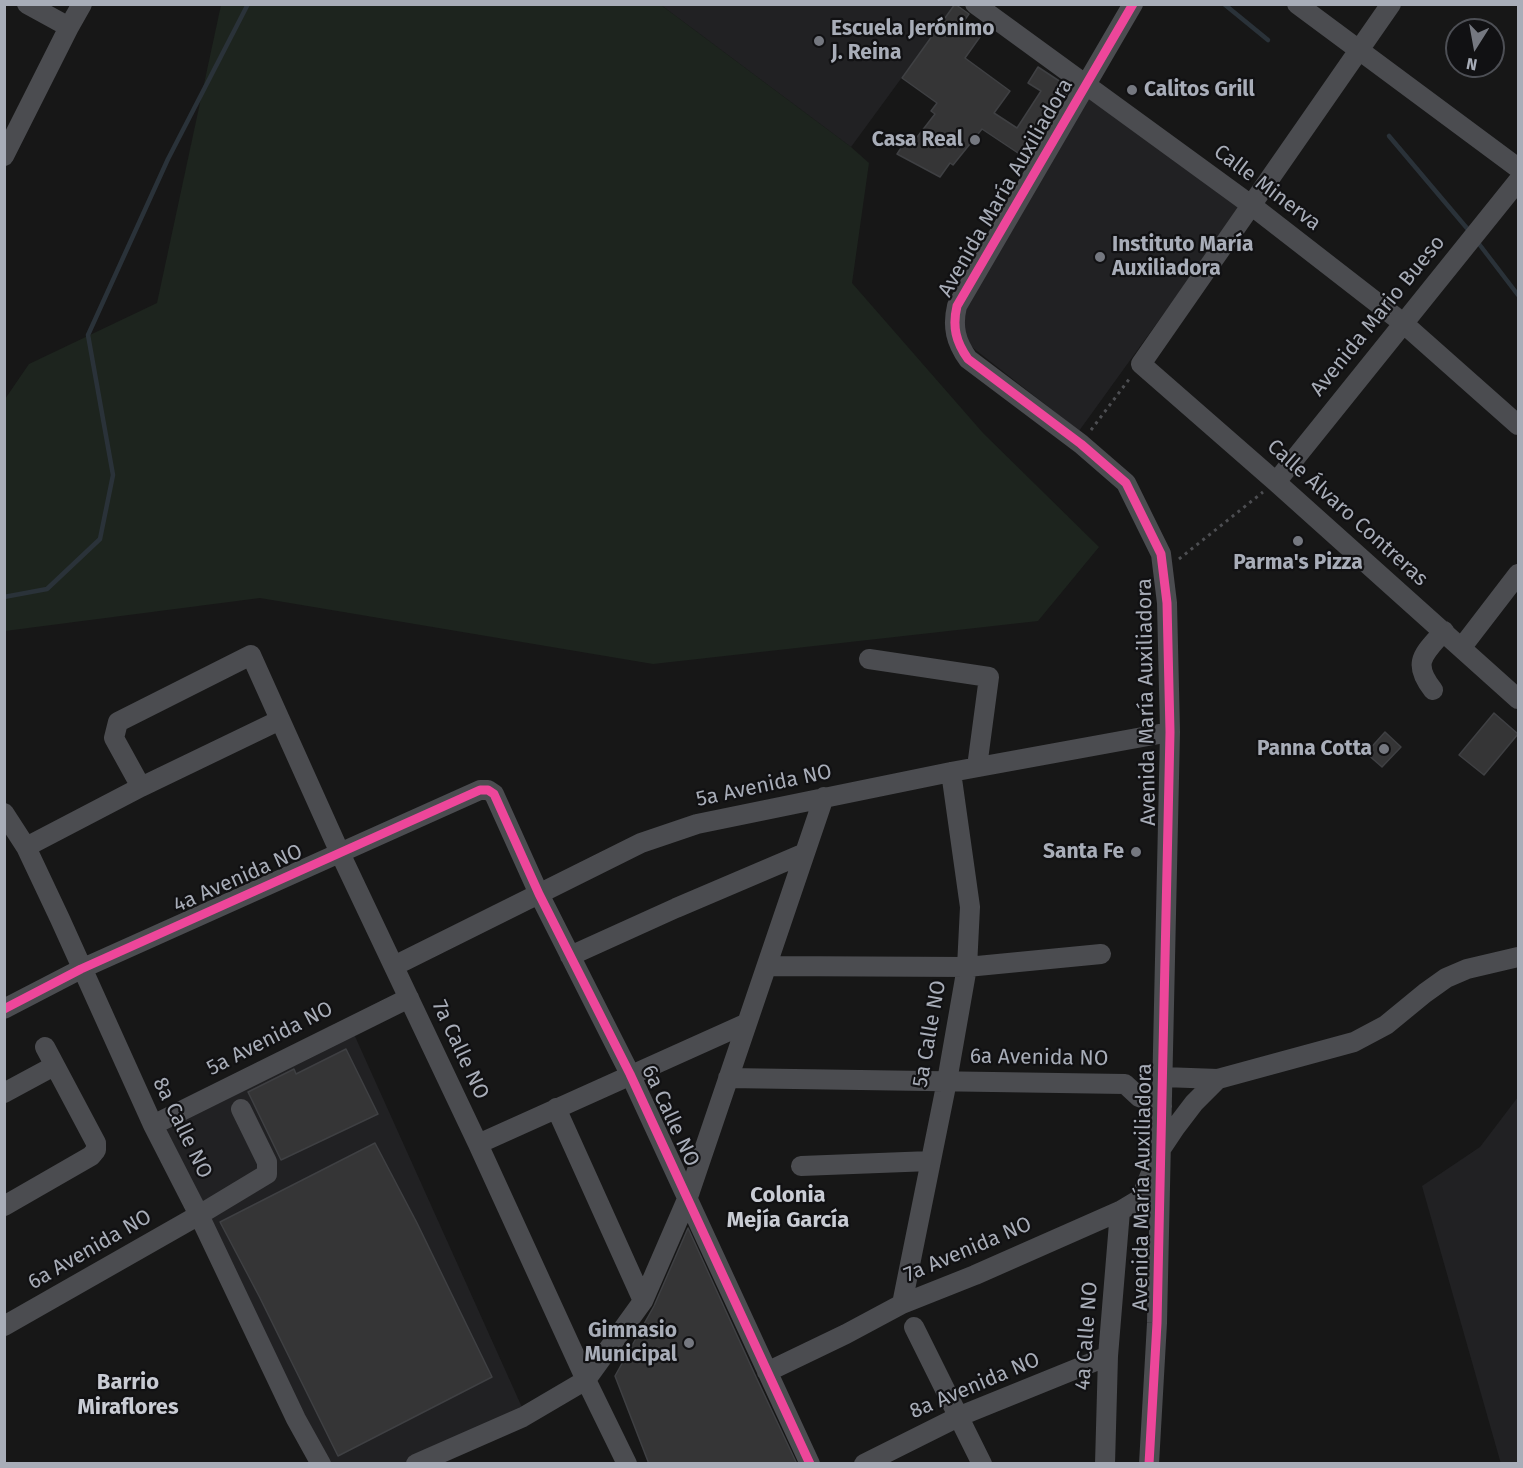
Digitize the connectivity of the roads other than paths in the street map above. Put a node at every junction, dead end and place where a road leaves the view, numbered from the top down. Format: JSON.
{"nodes":[{"id":1,"x":27,"y":4,"type":"edge"},
{"id":2,"x":82,"y":4,"type":"edge"},
{"id":3,"x":975,"y":4,"type":"edge"},
{"id":4,"x":1133,"y":4,"type":"edge"},
{"id":5,"x":1297,"y":4,"type":"edge"},
{"id":6,"x":1391,"y":4,"type":"edge"},
{"id":7,"x":69,"y":27,"type":"junction"},
{"id":8,"x":1360,"y":50,"type":"junction"},
{"id":9,"x":1086,"y":84,"type":"junction"},
{"id":10,"x":4,"y":156,"type":"edge"},
{"id":11,"x":1518,"y":168,"type":"edge"},
{"id":12,"x":1518,"y":181,"type":"edge"},
{"id":13,"x":1251,"y":205,"type":"junction"},
{"id":14,"x":1403,"y":323,"type":"junction"},
{"id":15,"x":1518,"y":425,"type":"edge"},
{"id":16,"x":1276,"y":482,"type":"junction"},
{"id":17,"x":1518,"y":574,"type":"edge"},
{"id":18,"x":1444,"y":631,"type":"junction"},
{"id":19,"x":1462,"y":647,"type":"junction"},
{"id":20,"x":869,"y":659,"type":"dead end"},
{"id":21,"x":1433,"y":690,"type":"dead end"},
{"id":22,"x":1518,"y":699,"type":"edge"},
{"id":23,"x":280,"y":720,"type":"junction"},
{"id":24,"x":1170,"y":732,"type":"junction"},
{"id":25,"x":976,"y":767,"type":"junction"},
{"id":26,"x":951,"y":772,"type":"junction"},
{"id":27,"x":141,"y":787,"type":"junction"},
{"id":28,"x":489,"y":790,"type":"joint"},
{"id":29,"x":824,"y":796,"type":"junction"},
{"id":30,"x":4,"y":813,"type":"edge"},
{"id":31,"x":26,"y":847,"type":"junction"},
{"id":32,"x":340,"y":853,"type":"junction"},
{"id":33,"x":805,"y":854,"type":"junction"},
{"id":34,"x":539,"y":894,"type":"junction"},
{"id":35,"x":1101,"y":954,"type":"dead end"},
{"id":36,"x":570,"y":956,"type":"junction"},
{"id":37,"x":1518,"y":957,"type":"edge"},
{"id":38,"x":393,"y":966,"type":"junction"},
{"id":39,"x":767,"y":966,"type":"junction"},
{"id":40,"x":967,"y":967,"type":"junction"},
{"id":41,"x":81,"y":969,"type":"junction"},
{"id":42,"x":409,"y":998,"type":"junction"},
{"id":43,"x":4,"y":1009,"type":"edge"},
{"id":44,"x":747,"y":1023,"type":"junction"},
{"id":45,"x":45,"y":1047,"type":"dead end"},
{"id":46,"x":54,"y":1066,"type":"junction"},
{"id":47,"x":630,"y":1074,"type":"junction"},
{"id":48,"x":1163,"y":1077,"type":"junction"},
{"id":49,"x":728,"y":1078,"type":"junction"},
{"id":50,"x":1218,"y":1079,"type":"junction"},
{"id":51,"x":947,"y":1081,"type":"junction"},
{"id":52,"x":4,"y":1093,"type":"edge"},
{"id":53,"x":1162,"y":1106,"type":"junction"},
{"id":54,"x":556,"y":1108,"type":"junction"},
{"id":55,"x":241,"y":1109,"type":"dead end"},
{"id":56,"x":153,"y":1125,"type":"junction"},
{"id":57,"x":478,"y":1144,"type":"junction"},
{"id":58,"x":1161,"y":1149,"type":"junction"},
{"id":59,"x":931,"y":1161,"type":"junction"},
{"id":60,"x":801,"y":1166,"type":"dead end"},
{"id":61,"x":688,"y":1197,"type":"junction"},
{"id":62,"x":4,"y":1206,"type":"edge"},
{"id":63,"x":1120,"y":1211,"type":"junction"},
{"id":64,"x":200,"y":1215,"type":"junction"},
{"id":65,"x":643,"y":1301,"type":"junction"},
{"id":66,"x":902,"y":1304,"type":"junction"},
{"id":67,"x":4,"y":1326,"type":"edge"},
{"id":68,"x":914,"y":1327,"type":"dead end"},
{"id":69,"x":1108,"y":1356,"type":"junction"},
{"id":70,"x":767,"y":1372,"type":"junction"},
{"id":71,"x":586,"y":1380,"type":"junction"},
{"id":72,"x":960,"y":1416,"type":"junction"},
{"id":73,"x":321,"y":1464,"type":"edge"},
{"id":74,"x":416,"y":1464,"type":"edge"},
{"id":75,"x":627,"y":1464,"type":"edge"},
{"id":76,"x":810,"y":1464,"type":"edge"},
{"id":77,"x":864,"y":1464,"type":"edge"},
{"id":78,"x":982,"y":1464,"type":"edge"},
{"id":79,"x":1105,"y":1464,"type":"edge"},
{"id":80,"x":1149,"y":1464,"type":"edge"}],
"edges":[{"from":1,"to":7,"type":"street"},
{"from":2,"to":7,"type":"street"},
{"from":3,"to":9,"type":"street","name":"Calle Minerva"},
{"from":4,"to":9,"type":"street","name":"Avenida María Auxiliadora"},
{"from":5,"to":8,"type":"street"},
{"from":6,"to":8,"type":"street"},
{"from":7,"to":10,"type":"street"},
{"from":8,"to":11,"type":"street"},
{"from":8,"to":13,"type":"street"},
{"from":9,"to":13,"type":"street","name":"Calle Minerva"},
{"from":9,"to":24,"type":"street","name":"Avenida María Auxiliadora"},
{"from":12,"to":14,"type":"street","name":"Avenida Mario Bueso"},
{"from":13,"to":14,"type":"street","name":"Calle Minerva"},
{"from":13,"to":16,"type":"street","name":"Calle Álvaro Contreras"},
{"from":14,"to":15,"type":"street","name":"Calle Minerva"},
{"from":14,"to":16,"type":"street","name":"Avenida Mario Bueso"},
{"from":16,"to":18,"type":"street","name":"Calle Álvaro Contreras"},
{"from":17,"to":19,"type":"street"},
{"from":18,"to":19,"type":"street","name":"Calle Álvaro Contreras"},
{"from":18,"to":21,"type":"street"},
{"from":19,"to":22,"type":"street","name":"Calle Álvaro Contreras"},
{"from":20,"to":25,"type":"street"},
{"from":23,"to":27,"type":"street"},
{"from":23,"to":27,"type":"street","name":"7a Calle NO"},
{"from":23,"to":32,"type":"street","name":"7a Calle NO"},
{"from":24,"to":25,"type":"street","name":"5a Avenida NO"},
{"from":24,"to":48,"type":"street","name":"Avenida María Auxiliadora"},
{"from":25,"to":26,"type":"street","name":"5a Avenida NO"},
{"from":26,"to":29,"type":"street","name":"5a Avenida NO"},
{"from":26,"to":40,"type":"street","name":"5a Calle NO"},
{"from":27,"to":31,"type":"street"},
{"from":28,"to":32,"type":"street","name":"4a Avenida NO"},
{"from":28,"to":34,"type":"street","name":"6a Calle NO"},
{"from":29,"to":33,"type":"street"},
{"from":29,"to":34,"type":"street","name":"5a Avenida NO"},
{"from":30,"to":31,"type":"street","name":"8a Calle NO"},
{"from":31,"to":41,"type":"street","name":"8a Calle NO"},
{"from":32,"to":38,"type":"street","name":"7a Calle NO"},
{"from":32,"to":41,"type":"street","name":"4a Avenida NO"},
{"from":33,"to":36,"type":"street"},
{"from":33,"to":39,"type":"street"},
{"from":34,"to":36,"type":"street","name":"6a Calle NO"},
{"from":34,"to":38,"type":"street","name":"5a Avenida NO"},
{"from":35,"to":40,"type":"street"},
{"from":36,"to":47,"type":"street","name":"6a Calle NO"},
{"from":37,"to":50,"type":"street"},
{"from":38,"to":42,"type":"street","name":"7a Calle NO"},
{"from":39,"to":40,"type":"street"},
{"from":39,"to":44,"type":"street"},
{"from":40,"to":51,"type":"street","name":"5a Calle NO"},
{"from":41,"to":43,"type":"street","name":"4a Avenida NO"},
{"from":41,"to":56,"type":"street","name":"8a Calle NO"},
{"from":42,"to":56,"type":"street","name":"5a Avenida NO"},
{"from":42,"to":57,"type":"street","name":"7a Calle NO"},
{"from":44,"to":47,"type":"street"},
{"from":44,"to":49,"type":"street"},
{"from":45,"to":46,"type":"street"},
{"from":46,"to":52,"type":"street"},
{"from":46,"to":62,"type":"street"},
{"from":47,"to":54,"type":"street"},
{"from":47,"to":61,"type":"street","name":"6a Calle NO"},
{"from":48,"to":50,"type":"street"},
{"from":48,"to":53,"type":"street","name":"Avenida María Auxiliadora"},
{"from":49,"to":51,"type":"street","name":"6a Avenida NO"},
{"from":49,"to":61,"type":"street"},
{"from":50,"to":58,"type":"street"},
{"from":51,"to":53,"type":"street","name":"6a Avenida NO"},
{"from":51,"to":59,"type":"street","name":"5a Calle NO"},
{"from":53,"to":58,"type":"street","name":"Avenida María Auxiliadora"},
{"from":54,"to":57,"type":"street"},
{"from":54,"to":65,"type":"street"},
{"from":55,"to":64,"type":"street","name":"6a Avenida NO"},
{"from":56,"to":64,"type":"street","name":"8a Calle NO"},
{"from":57,"to":71,"type":"street","name":"7a Calle NO"},
{"from":58,"to":63,"type":"street","name":"7a Avenida NO"},
{"from":58,"to":80,"type":"street","name":"Avenida María Auxiliadora"},
{"from":59,"to":60,"type":"street"},
{"from":59,"to":66,"type":"street","name":"5a Calle NO"},
{"from":61,"to":65,"type":"street"},
{"from":61,"to":70,"type":"street","name":"6a Calle NO"},
{"from":63,"to":66,"type":"street","name":"7a Avenida NO"},
{"from":63,"to":69,"type":"street","name":"4a Calle NO"},
{"from":64,"to":67,"type":"street","name":"6a Avenida NO"},
{"from":64,"to":73,"type":"street","name":"8a Calle NO"},
{"from":65,"to":71,"type":"street"},
{"from":66,"to":70,"type":"street","name":"7a Avenida NO"},
{"from":68,"to":72,"type":"street"},
{"from":69,"to":72,"type":"street","name":"8a Avenida NO"},
{"from":69,"to":79,"type":"street","name":"4a Calle NO"},
{"from":70,"to":76,"type":"street","name":"6a Calle NO"},
{"from":71,"to":74,"type":"street"},
{"from":71,"to":75,"type":"street","name":"7a Calle NO"},
{"from":72,"to":77,"type":"street","name":"8a Avenida NO"},
{"from":72,"to":78,"type":"street"}]}
